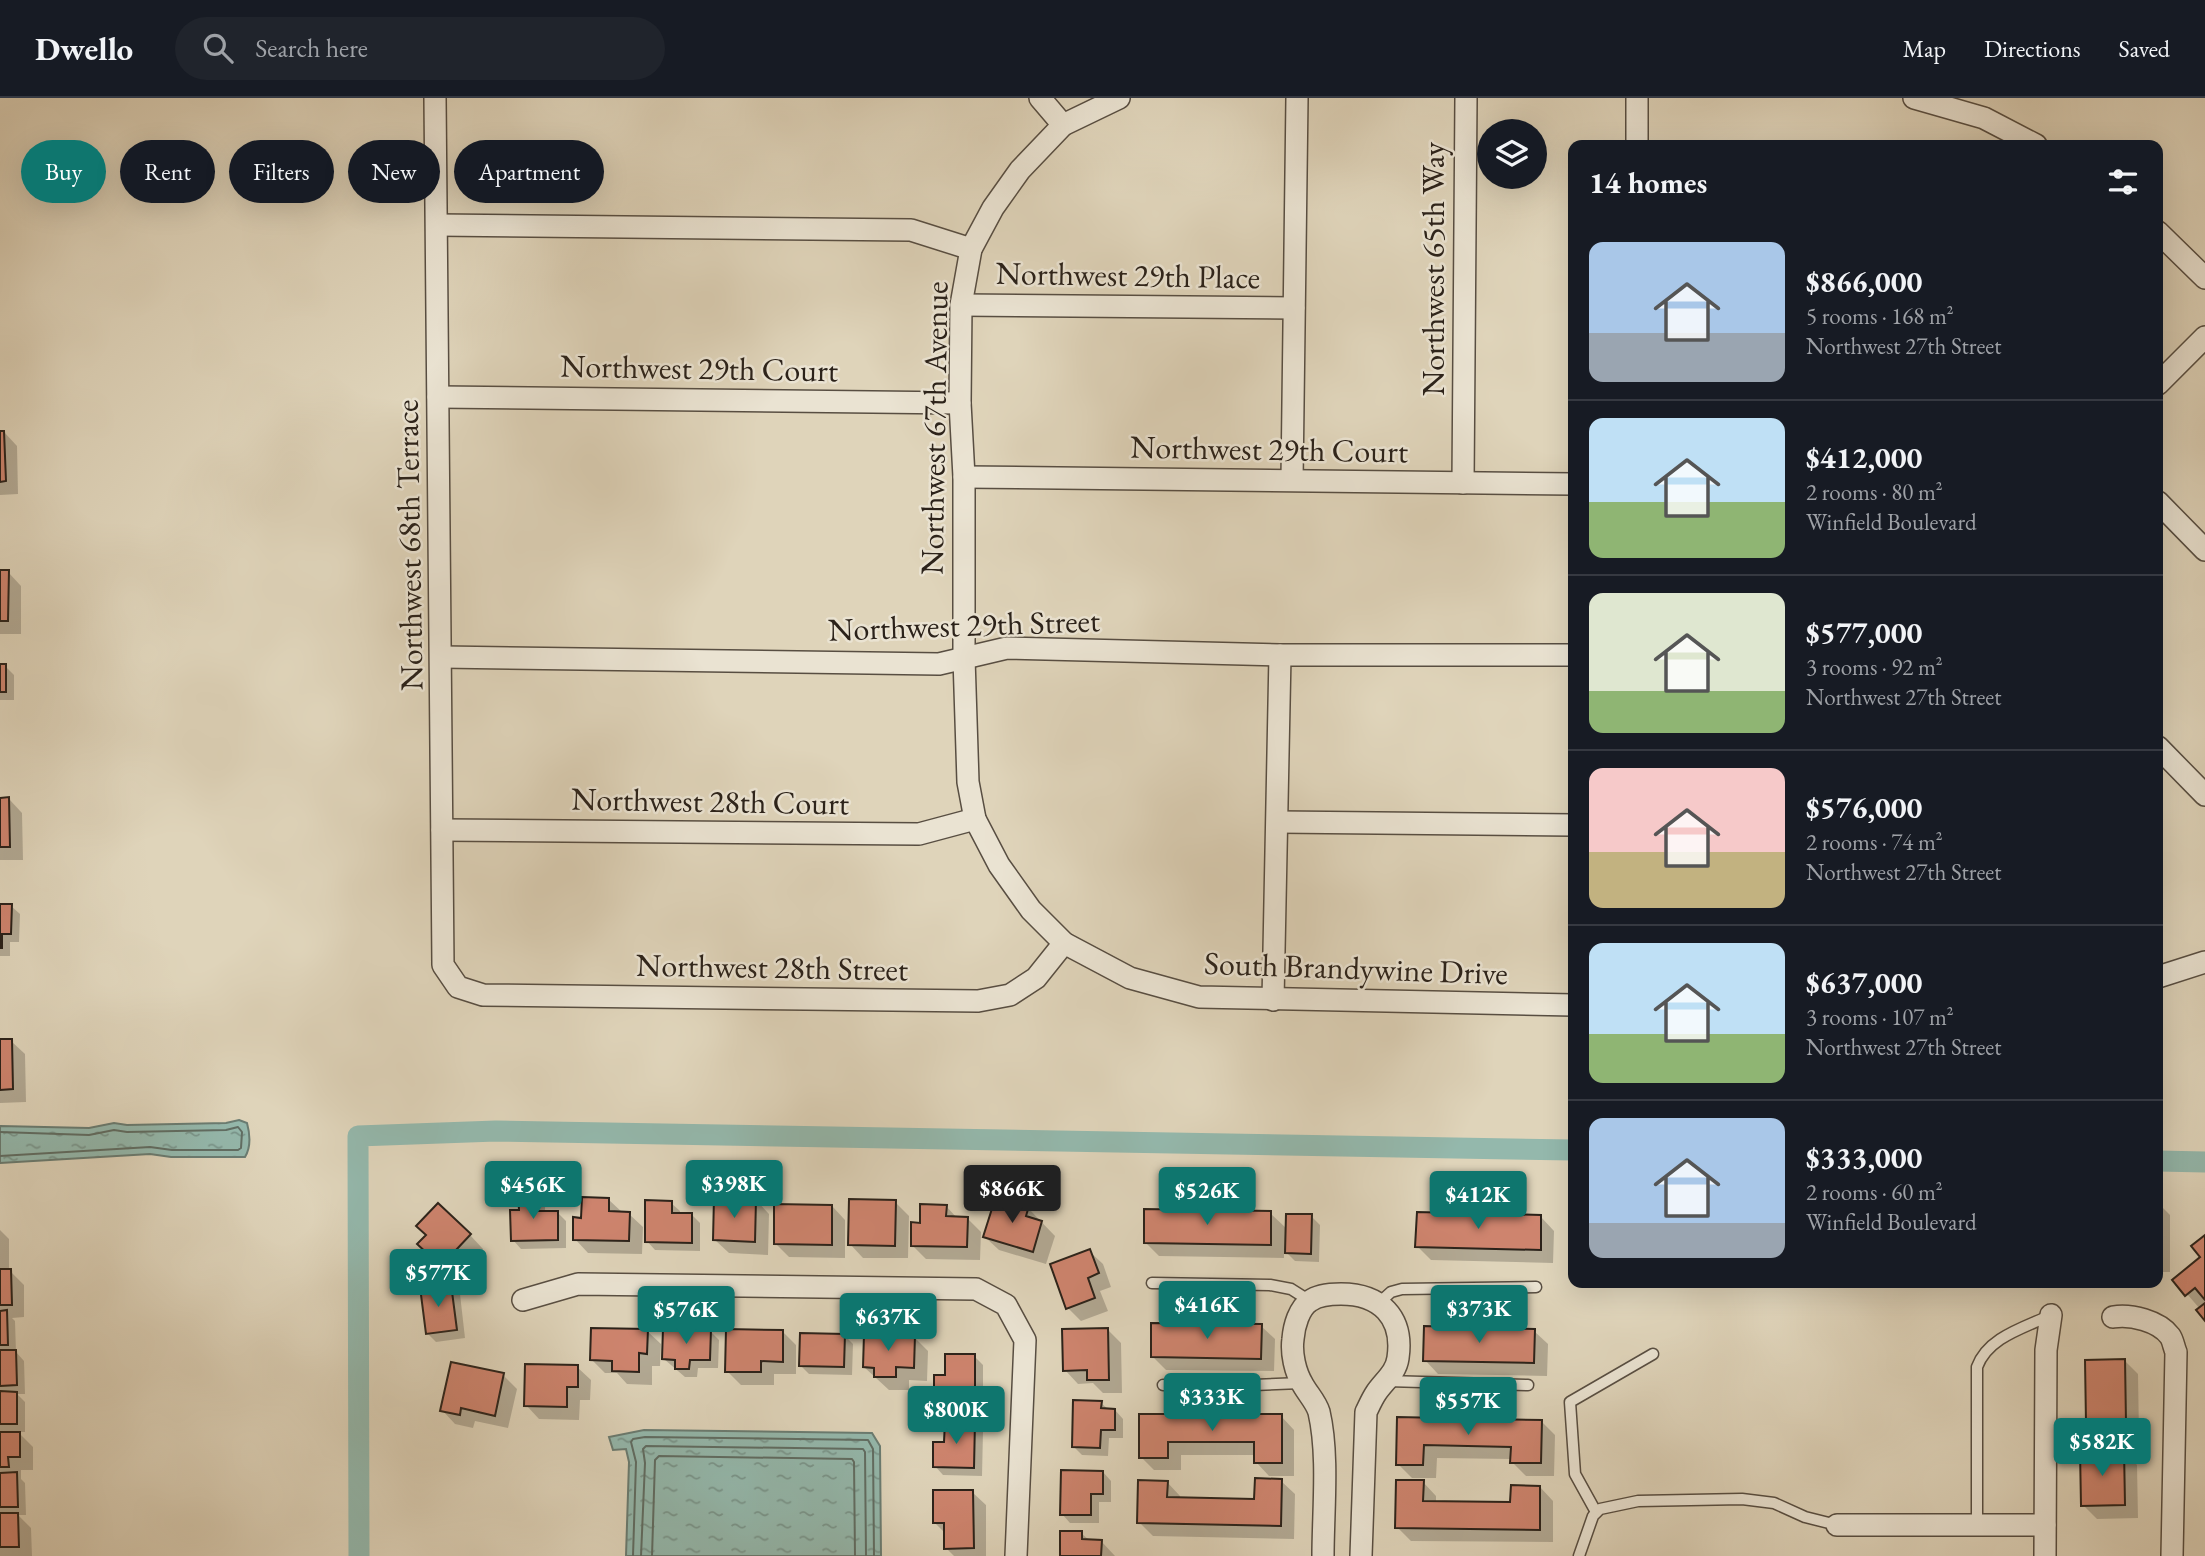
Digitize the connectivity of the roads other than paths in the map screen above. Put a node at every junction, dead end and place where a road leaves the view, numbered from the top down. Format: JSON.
{"nodes":[{"id":1,"x":435,"y":98,"type":"edge"},
{"id":2,"x":1041,"y":98,"type":"edge"},
{"id":3,"x":1119,"y":98,"type":"edge"},
{"id":4,"x":1297,"y":98,"type":"edge"},
{"id":5,"x":1466,"y":98,"type":"edge"},
{"id":6,"x":1637,"y":98,"type":"edge"},
{"id":7,"x":1914,"y":98,"type":"edge"},
{"id":8,"x":1063,"y":125,"type":"junction"},
{"id":9,"x":1637,"y":140,"type":"edge"},
{"id":10,"x":2026,"y":140,"type":"edge"},
{"id":11,"x":437,"y":225,"type":"junction"},
{"id":12,"x":2163,"y":237,"type":"edge"},
{"id":13,"x":971,"y":249,"type":"junction"},
{"id":14,"x":2205,"y":278,"type":"edge"},
{"id":15,"x":961,"y":305,"type":"junction"},
{"id":16,"x":1294,"y":308,"type":"junction"},
{"id":17,"x":2205,"y":337,"type":"edge"},
{"id":18,"x":2163,"y":379,"type":"edge"},
{"id":19,"x":438,"y":397,"type":"junction"},
{"id":20,"x":960,"y":403,"type":"junction"},
{"id":21,"x":964,"y":477,"type":"junction"},
{"id":22,"x":1292,"y":480,"type":"junction"},
{"id":23,"x":1463,"y":483,"type":"junction"},
{"id":24,"x":1568,"y":484,"type":"edge"},
{"id":25,"x":2163,"y":507,"type":"edge"},
{"id":26,"x":2205,"y":550,"type":"edge"},
{"id":27,"x":1280,"y":655,"type":"junction"},
{"id":28,"x":1568,"y":655,"type":"edge"},
{"id":29,"x":442,"y":657,"type":"junction"},
{"id":30,"x":964,"y":658,"type":"junction"},
{"id":31,"x":2163,"y":752,"type":"edge"},
{"id":32,"x":2205,"y":795,"type":"edge"},
{"id":33,"x":975,"y":819,"type":"junction"},
{"id":34,"x":1278,"y":822,"type":"junction"},
{"id":35,"x":1568,"y":825,"type":"edge"},
{"id":36,"x":442,"y":830,"type":"junction"},
{"id":37,"x":1064,"y":943,"type":"junction"},
{"id":38,"x":2205,"y":962,"type":"edge"},
{"id":39,"x":2163,"y":975,"type":"edge"},
{"id":40,"x":458,"y":987,"type":"joint"},
{"id":41,"x":1273,"y":1000,"type":"junction"},
{"id":42,"x":1568,"y":1005,"type":"edge"},
{"id":43,"x":1152,"y":1283,"type":"dead end"},
{"id":44,"x":1536,"y":1287,"type":"dead end"},
{"id":45,"x":523,"y":1300,"type":"dead end"},
{"id":46,"x":1310,"y":1301,"type":"junction"},
{"id":47,"x":1380,"y":1302,"type":"junction"},
{"id":48,"x":2051,"y":1315,"type":"joint"},
{"id":49,"x":2113,"y":1317,"type":"dead end"},
{"id":50,"x":1653,"y":1354,"type":"dead end"},
{"id":51,"x":1387,"y":1381,"type":"junction"},
{"id":52,"x":1301,"y":1383,"type":"junction"},
{"id":53,"x":1528,"y":1384,"type":"dead end"},
{"id":54,"x":1163,"y":1385,"type":"dead end"},
{"id":55,"x":1596,"y":1512,"type":"junction"},
{"id":56,"x":1837,"y":1525,"type":"joint"},
{"id":57,"x":1977,"y":1525,"type":"junction"},
{"id":58,"x":2045,"y":1525,"type":"junction"},
{"id":59,"x":1016,"y":1556,"type":"edge"},
{"id":60,"x":1323,"y":1556,"type":"edge"},
{"id":61,"x":1360,"y":1556,"type":"edge"},
{"id":62,"x":1579,"y":1556,"type":"edge"},
{"id":63,"x":2045,"y":1556,"type":"edge"},
{"id":64,"x":2172,"y":1556,"type":"edge"}],
"edges":[{"from":1,"to":11,"type":"street","name":"Northwest 68th Terrace"},
{"from":2,"to":8,"type":"street"},
{"from":3,"to":8,"type":"street"},
{"from":4,"to":16,"type":"street"},
{"from":5,"to":23,"type":"street","name":"Northwest 65th Way"},
{"from":6,"to":9,"type":"street"},
{"from":7,"to":10,"type":"street"},
{"from":8,"to":13,"type":"street","name":"Northwest 67th Avenue"},
{"from":11,"to":13,"type":"street","name":"Northwest 29th Place"},
{"from":11,"to":19,"type":"street","name":"Northwest 68th Terrace"},
{"from":12,"to":14,"type":"street"},
{"from":13,"to":15,"type":"street","name":"Northwest 67th Avenue"},
{"from":15,"to":16,"type":"street","name":"Northwest 29th Place"},
{"from":15,"to":20,"type":"street","name":"Northwest 67th Avenue"},
{"from":16,"to":22,"type":"street"},
{"from":17,"to":18,"type":"street"},
{"from":19,"to":20,"type":"street","name":"Northwest 29th Court"},
{"from":19,"to":29,"type":"street","name":"Northwest 68th Terrace"},
{"from":20,"to":21,"type":"street","name":"Northwest 67th Avenue"},
{"from":21,"to":22,"type":"street","name":"Northwest 29th Court"},
{"from":21,"to":30,"type":"street","name":"Northwest 67th Avenue"},
{"from":22,"to":23,"type":"street","name":"Northwest 29th Court"},
{"from":23,"to":24,"type":"street","name":"Northwest 29th Court"},
{"from":25,"to":26,"type":"street"},
{"from":27,"to":28,"type":"street","name":"Northwest 29th Street"},
{"from":27,"to":30,"type":"street","name":"Northwest 29th Street"},
{"from":27,"to":34,"type":"street"},
{"from":29,"to":30,"type":"street","name":"Northwest 29th Street"},
{"from":29,"to":36,"type":"street","name":"Northwest 68th Terrace"},
{"from":30,"to":33,"type":"street","name":"Northwest 67th Avenue"},
{"from":31,"to":32,"type":"street"},
{"from":33,"to":36,"type":"street","name":"Northwest 28th Court"},
{"from":33,"to":37,"type":"street","name":"Northwest 67th Avenue"},
{"from":34,"to":35,"type":"street"},
{"from":34,"to":41,"type":"street"},
{"from":36,"to":40,"type":"street","name":"Northwest 68th Terrace"},
{"from":37,"to":40,"type":"street","name":"Northwest 28th Street"},
{"from":37,"to":41,"type":"street","name":"South Brandywine Drive"},
{"from":38,"to":39,"type":"street"},
{"from":41,"to":42,"type":"street","name":"South Brandywine Drive"},
{"from":43,"to":46,"type":"lane"},
{"from":44,"to":47,"type":"lane"},
{"from":45,"to":59,"type":"street"},
{"from":46,"to":47,"type":"street"},
{"from":46,"to":52,"type":"street"},
{"from":47,"to":51,"type":"street"},
{"from":48,"to":57,"type":"lane"},
{"from":48,"to":58,"type":"street"},
{"from":49,"to":64,"type":"street"},
{"from":50,"to":55,"type":"lane"},
{"from":51,"to":53,"type":"lane"},
{"from":51,"to":61,"type":"street"},
{"from":52,"to":54,"type":"lane"},
{"from":52,"to":60,"type":"street"},
{"from":55,"to":56,"type":"lane"},
{"from":55,"to":62,"type":"lane"},
{"from":56,"to":57,"type":"street"},
{"from":57,"to":58,"type":"street"},
{"from":58,"to":63,"type":"street"}]}
